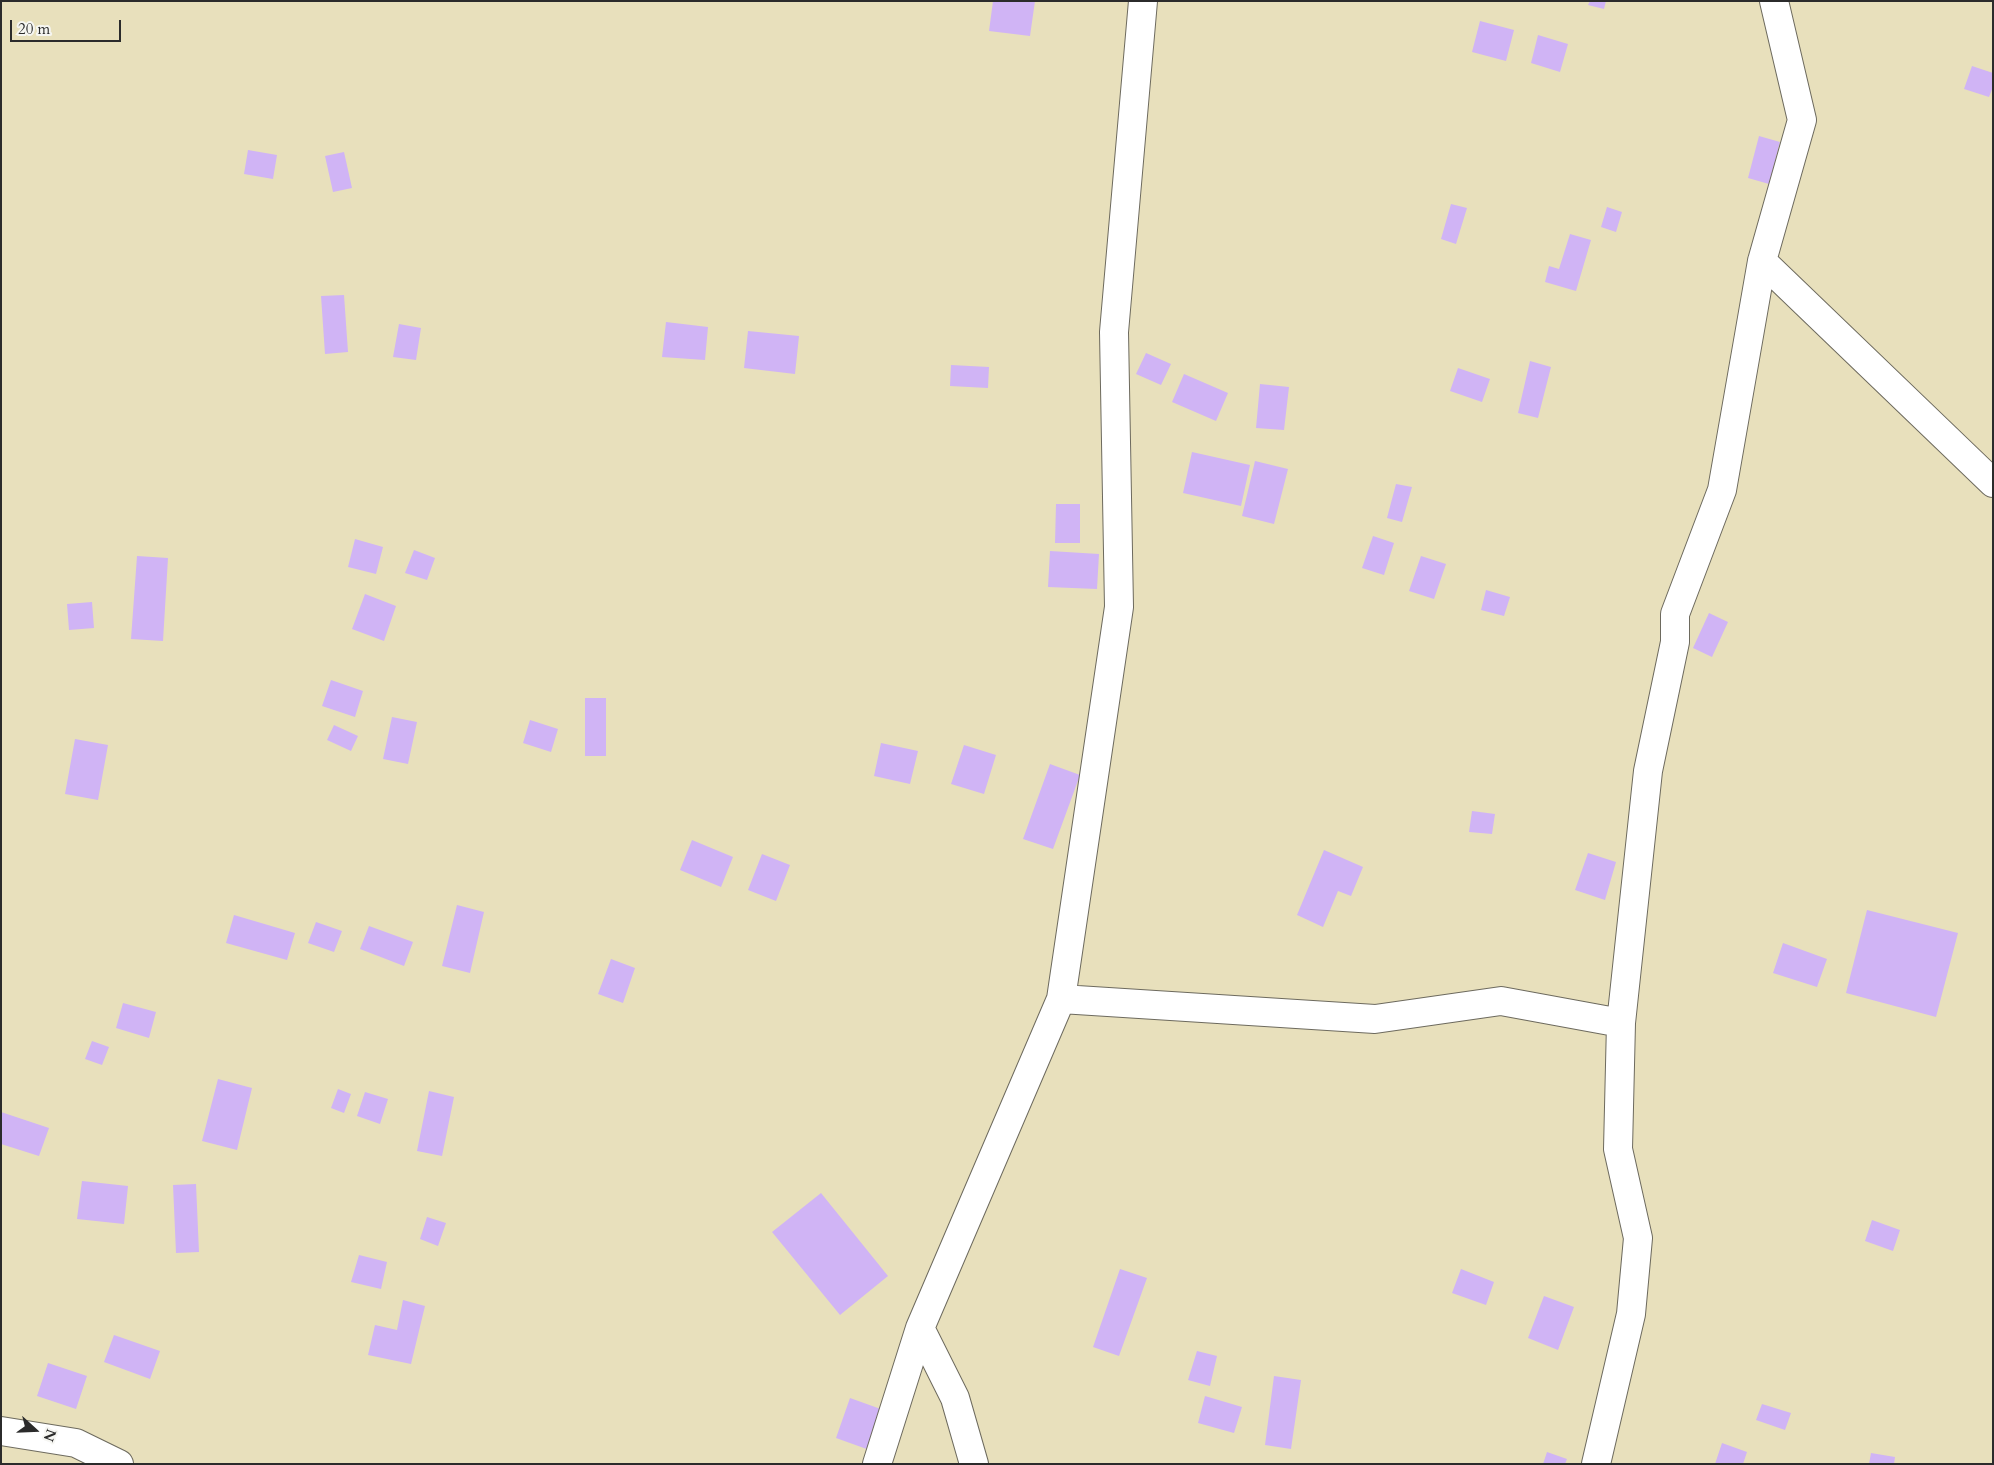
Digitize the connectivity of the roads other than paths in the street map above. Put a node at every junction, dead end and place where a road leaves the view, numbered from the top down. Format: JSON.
{"nodes":[{"id":1,"x":1143,"y":1,"type":"edge"},
{"id":2,"x":1774,"y":1,"type":"edge"},
{"id":3,"x":1762,"y":260,"type":"junction"},
{"id":4,"x":1993,"y":483,"type":"edge"},
{"id":5,"x":1061,"y":999,"type":"junction"},
{"id":6,"x":1621,"y":1023,"type":"junction"},
{"id":7,"x":920,"y":1328,"type":"junction"},
{"id":8,"x":1,"y":1431,"type":"edge"},
{"id":9,"x":119,"y":1464,"type":"edge"},
{"id":10,"x":877,"y":1464,"type":"edge"},
{"id":11,"x":974,"y":1464,"type":"edge"},
{"id":12,"x":1596,"y":1464,"type":"edge"}],
"edges":[{"from":1,"to":5,"type":"street"},
{"from":2,"to":3,"type":"street"},
{"from":3,"to":4,"type":"street"},
{"from":3,"to":6,"type":"street"},
{"from":5,"to":6,"type":"street"},
{"from":5,"to":7,"type":"street"},
{"from":6,"to":12,"type":"street"},
{"from":7,"to":10,"type":"street"},
{"from":7,"to":11,"type":"street"},
{"from":8,"to":9,"type":"street"}]}
